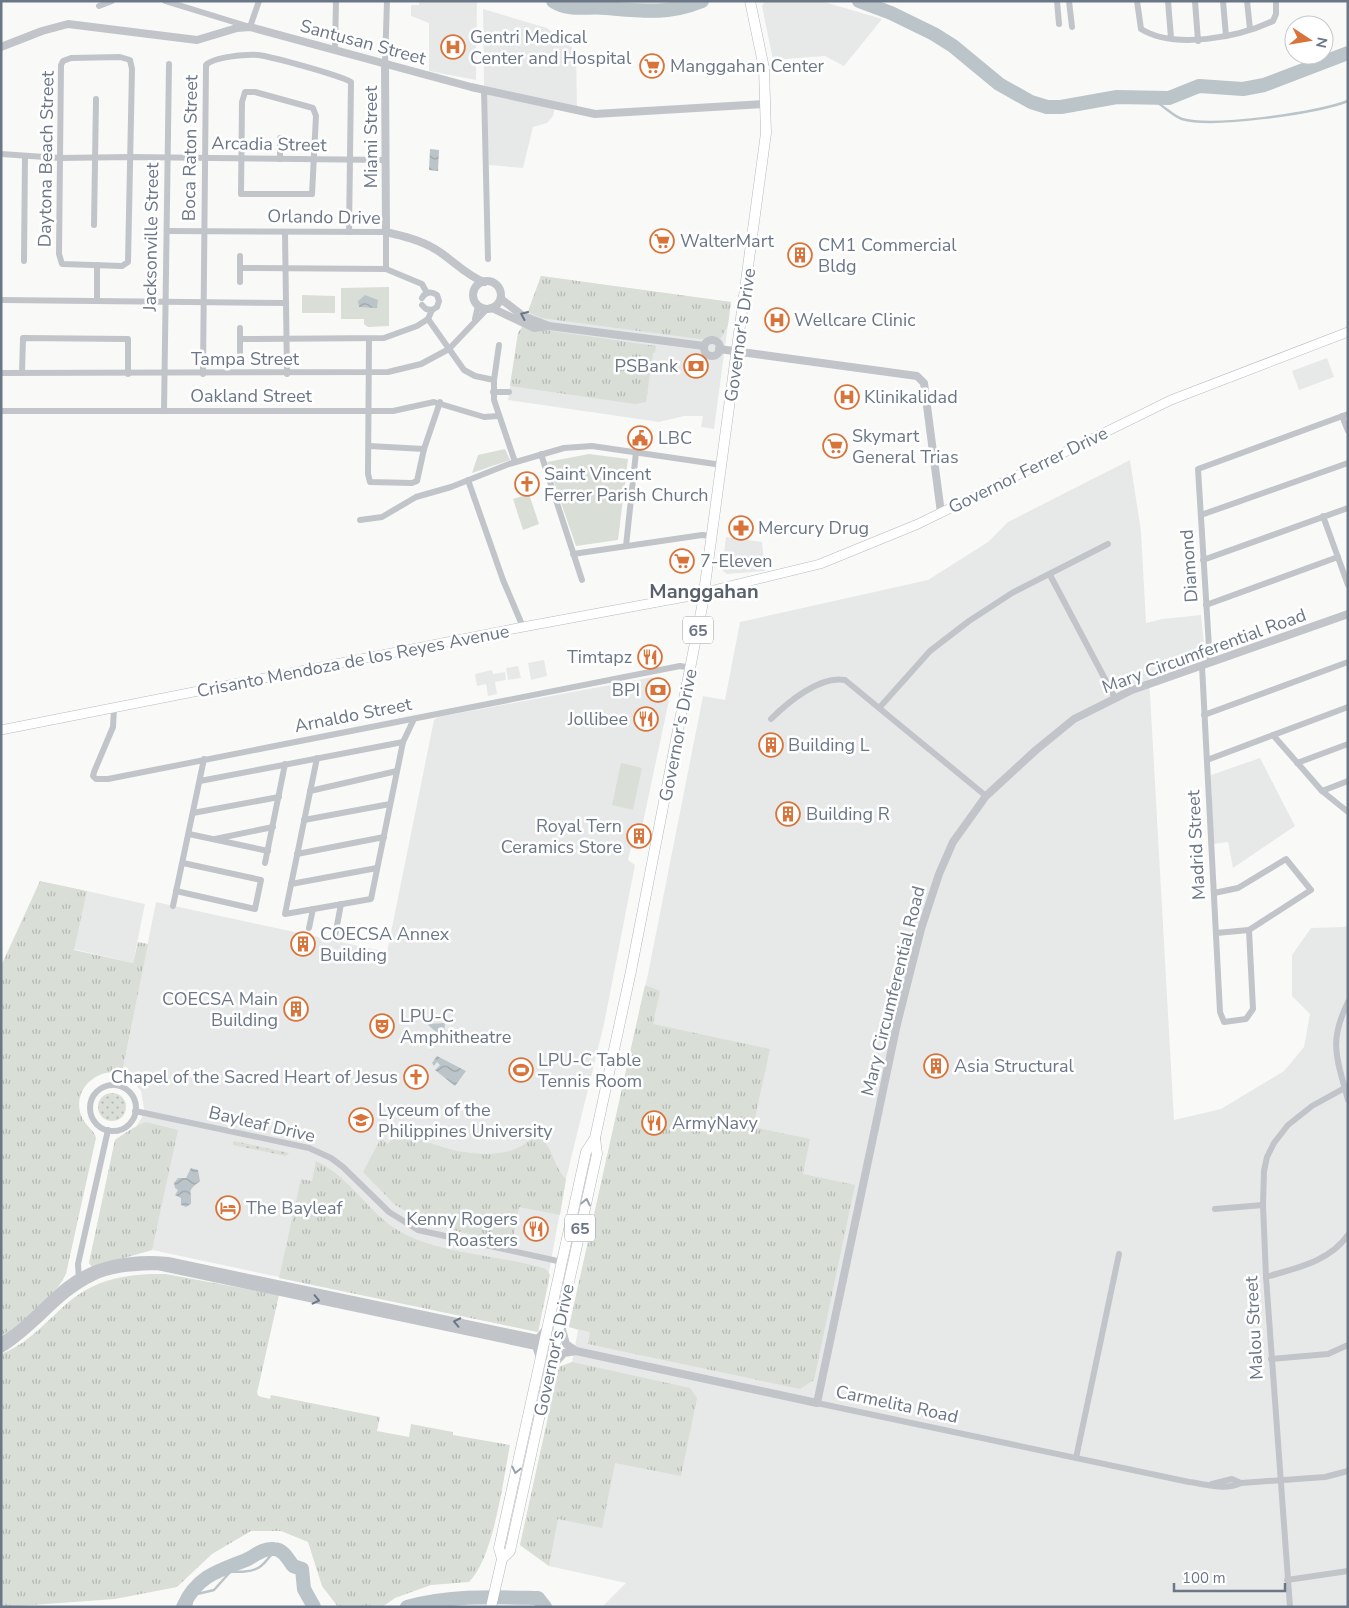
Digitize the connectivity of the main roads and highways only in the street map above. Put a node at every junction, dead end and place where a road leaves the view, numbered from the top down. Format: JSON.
{"nodes":[{"id":1,"x":751,"y":5,"type":"edge"},
{"id":2,"x":1348,"y":332,"type":"edge"},
{"id":3,"x":704,"y":592,"type":"junction"},
{"id":4,"x":1,"y":730,"type":"edge"},
{"id":5,"x":594,"y":1138,"type":"junction"},
{"id":6,"x":502,"y":1559,"type":"junction"},
{"id":7,"x":491,"y":1607,"type":"edge"}],
"edges":[{"from":1,"to":3,"type":"main road","name":"Governor's Drive","number":"65"},
{"from":2,"to":3,"type":"main road","name":"Governor Ferrer Drive"},
{"from":3,"to":4,"type":"main road","name":"Crisanto Mendoza de los Reyes Avenue"},
{"from":3,"to":5,"type":"main road","name":"Governor's Drive","number":"65"},
{"from":5,"to":6,"type":"main road","name":"Governor's Drive","number":"65","one_way":true},
{"from":6,"to":5,"type":"main road","name":"Governor's Drive","number":"65","one_way":true},
{"from":6,"to":7,"type":"main road","name":"Governor's Drive","number":"65"}]}
